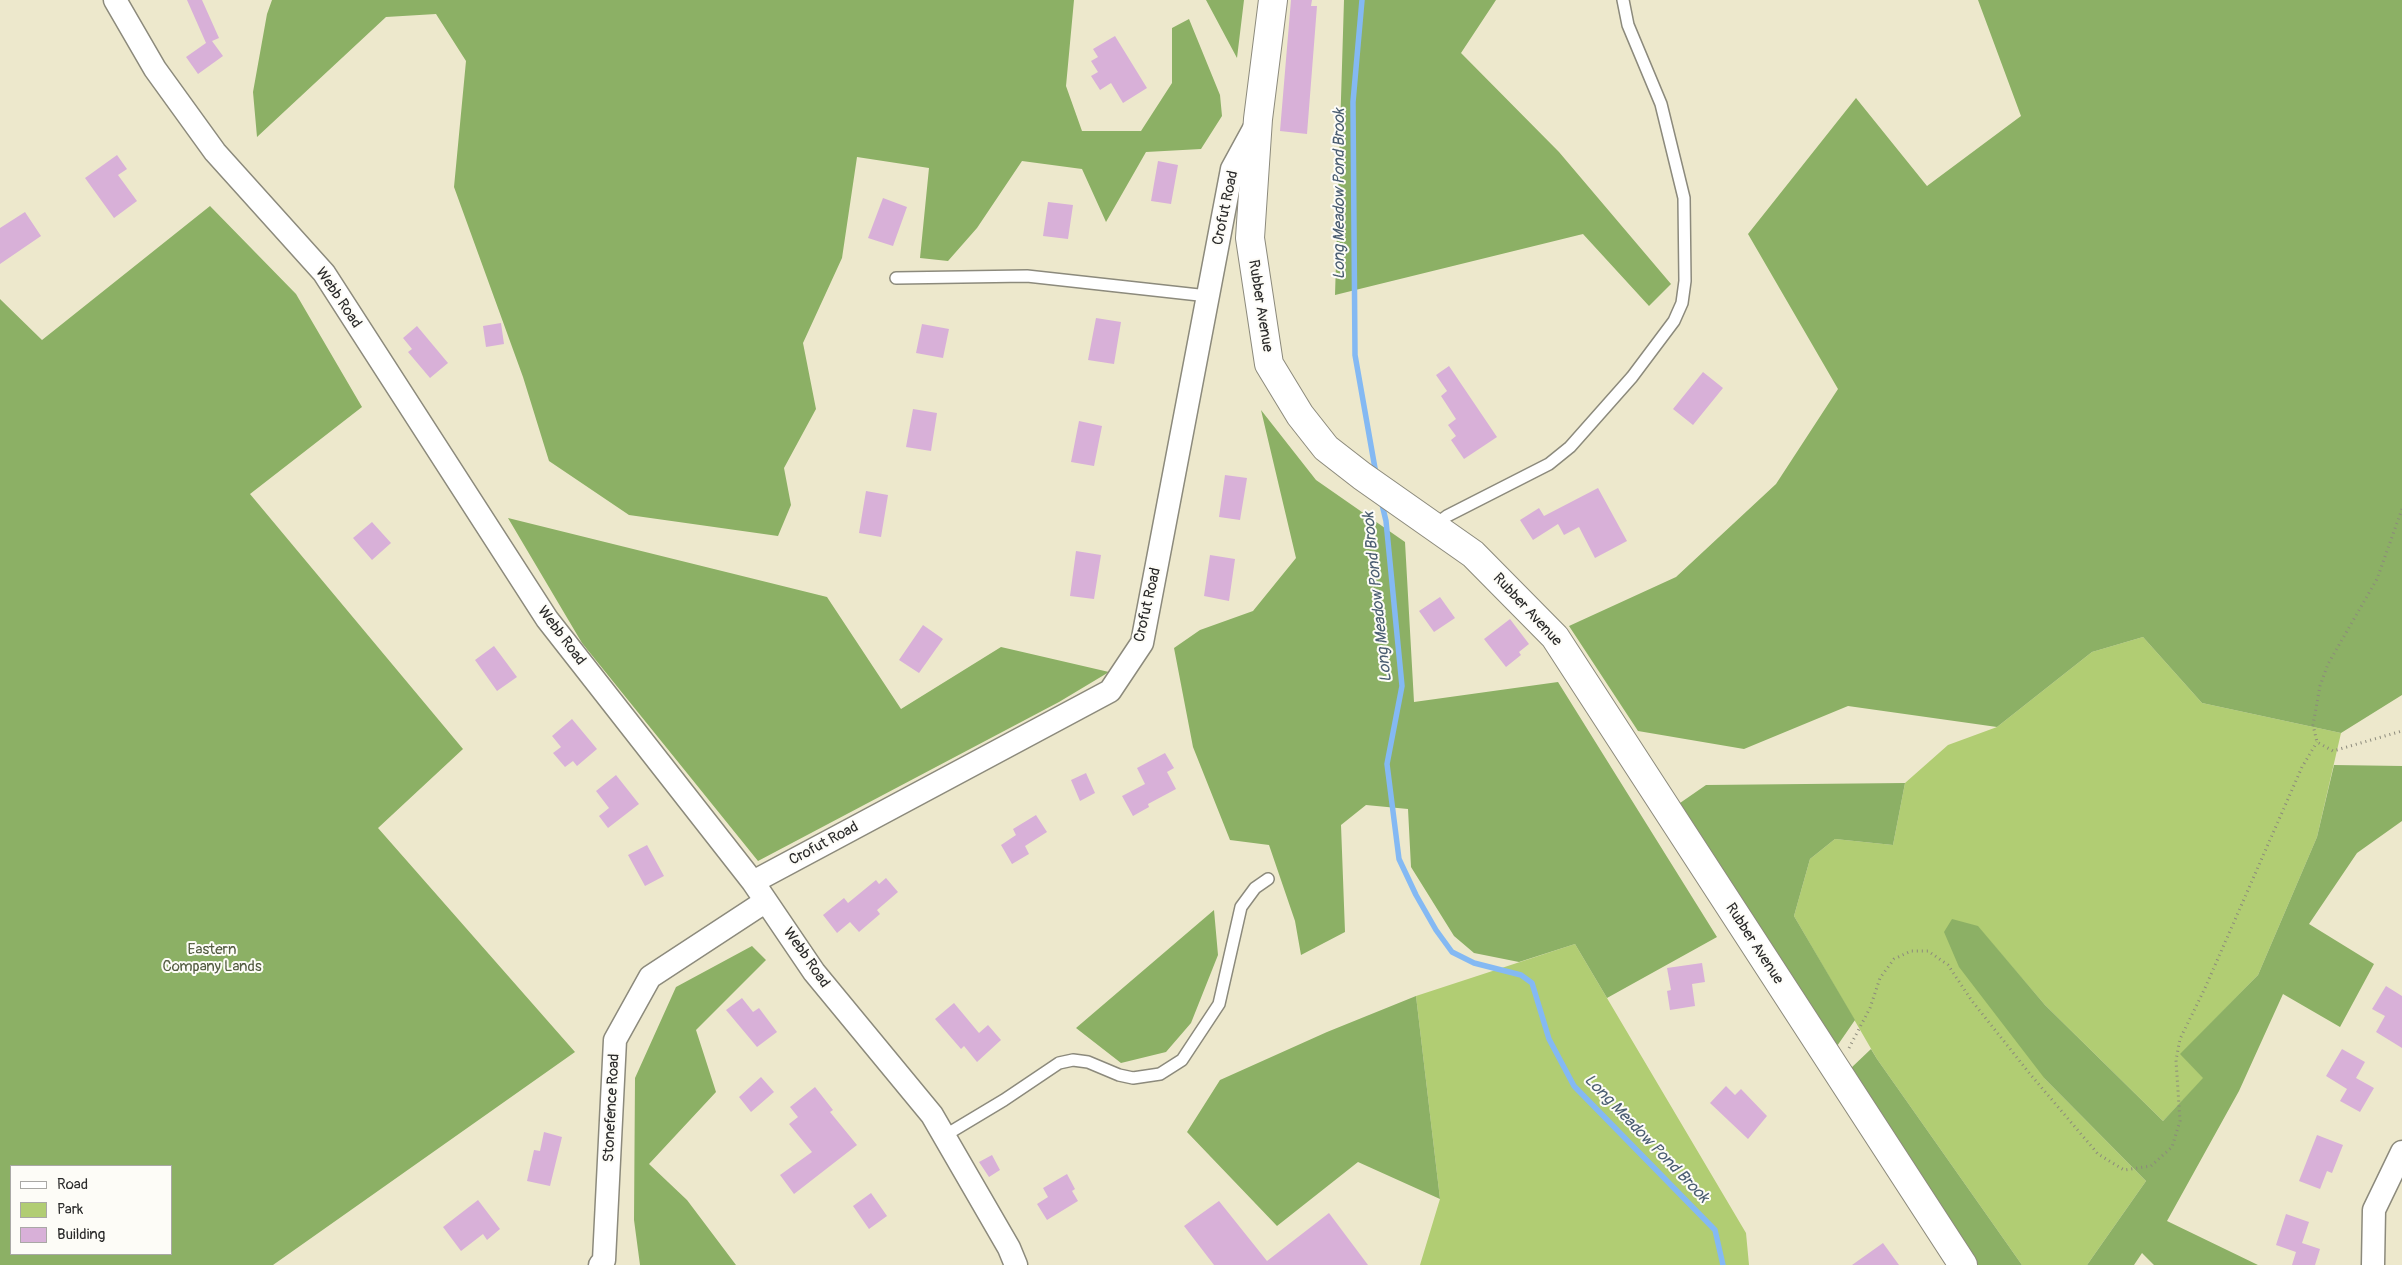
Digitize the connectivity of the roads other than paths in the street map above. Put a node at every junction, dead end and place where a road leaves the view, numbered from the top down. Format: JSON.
{"nodes":[{"id":1,"x":115,"y":0,"type":"edge"},
{"id":2,"x":1273,"y":0,"type":"edge"},
{"id":3,"x":1623,"y":0,"type":"edge"},
{"id":4,"x":1258,"y":119,"type":"junction"},
{"id":5,"x":896,"y":278,"type":"dead end"},
{"id":6,"x":1208,"y":296,"type":"junction"},
{"id":7,"x":1435,"y":526,"type":"junction"},
{"id":8,"x":1268,"y":880,"type":"dead end"},
{"id":9,"x":753,"y":882,"type":"junction"},
{"id":10,"x":766,"y":901,"type":"junction"},
{"id":11,"x":944,"y":1136,"type":"junction"},
{"id":12,"x":2402,"y":1152,"type":"edge"},
{"id":13,"x":600,"y":1265,"type":"edge"},
{"id":14,"x":1016,"y":1265,"type":"edge"},
{"id":15,"x":1963,"y":1265,"type":"edge"},
{"id":16,"x":2373,"y":1265,"type":"edge"}],
"edges":[{"from":1,"to":9,"type":"street","name":"Webb Road"},
{"from":2,"to":4,"type":"street","name":"Rubber Avenue"},
{"from":3,"to":7,"type":"lane"},
{"from":4,"to":6,"type":"street","name":"Crofut Road"},
{"from":4,"to":7,"type":"street","name":"Rubber Avenue"},
{"from":5,"to":6,"type":"lane"},
{"from":6,"to":9,"type":"street","name":"Crofut Road"},
{"from":7,"to":15,"type":"street","name":"Rubber Avenue"},
{"from":8,"to":11,"type":"lane"},
{"from":9,"to":10,"type":"street","name":"Webb Road"},
{"from":10,"to":11,"type":"street","name":"Webb Road"},
{"from":10,"to":13,"type":"street","name":"Stonefence Road"},
{"from":11,"to":14,"type":"street","name":"Webb Road"},
{"from":12,"to":16,"type":"street"}]}
